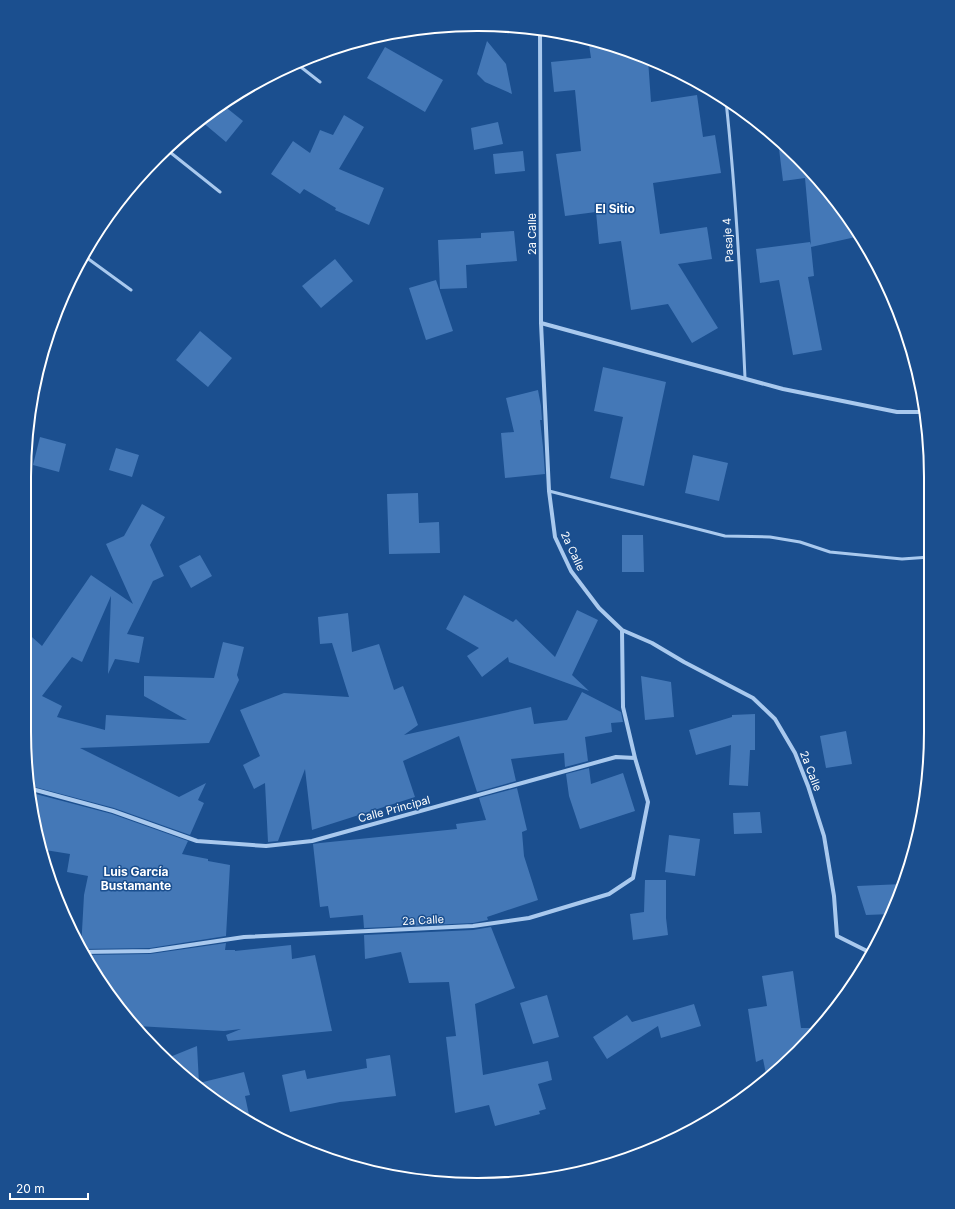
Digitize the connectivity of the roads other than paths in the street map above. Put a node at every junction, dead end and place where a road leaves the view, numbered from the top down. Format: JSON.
{"nodes":[{"id":1,"x":540,"y":36,"type":"edge"},
{"id":2,"x":301,"y":67,"type":"edge"},
{"id":3,"x":320,"y":82,"type":"dead end"},
{"id":4,"x":727,"y":106,"type":"edge"},
{"id":5,"x":171,"y":153,"type":"edge"},
{"id":6,"x":220,"y":192,"type":"dead end"},
{"id":7,"x":88,"y":259,"type":"edge"},
{"id":8,"x":131,"y":290,"type":"dead end"},
{"id":9,"x":542,"y":323,"type":"junction"},
{"id":10,"x":744,"y":378,"type":"junction"},
{"id":11,"x":919,"y":412,"type":"edge"},
{"id":12,"x":549,"y":491,"type":"junction"},
{"id":13,"x":924,"y":557,"type":"edge"},
{"id":14,"x":622,"y":630,"type":"junction"},
{"id":15,"x":635,"y":758,"type":"junction"},
{"id":16,"x":35,"y":790,"type":"edge"},
{"id":17,"x":866,"y":951,"type":"edge"},
{"id":18,"x":89,"y":952,"type":"edge"}],
"edges":[{"from":1,"to":9,"type":"street","name":"2a Calle"},
{"from":2,"to":3,"type":"lane"},
{"from":4,"to":10,"type":"lane","name":"Pasaje 4"},
{"from":5,"to":6,"type":"lane"},
{"from":7,"to":8,"type":"lane"},
{"from":9,"to":10,"type":"street"},
{"from":9,"to":12,"type":"street","name":"2a Calle"},
{"from":10,"to":11,"type":"street"},
{"from":12,"to":13,"type":"lane"},
{"from":12,"to":14,"type":"street","name":"2a Calle"},
{"from":14,"to":15,"type":"street"},
{"from":14,"to":17,"type":"street","name":"2a Calle"},
{"from":15,"to":16,"type":"street","name":"Calle Principal"},
{"from":15,"to":18,"type":"street","name":"2a Calle"}]}
